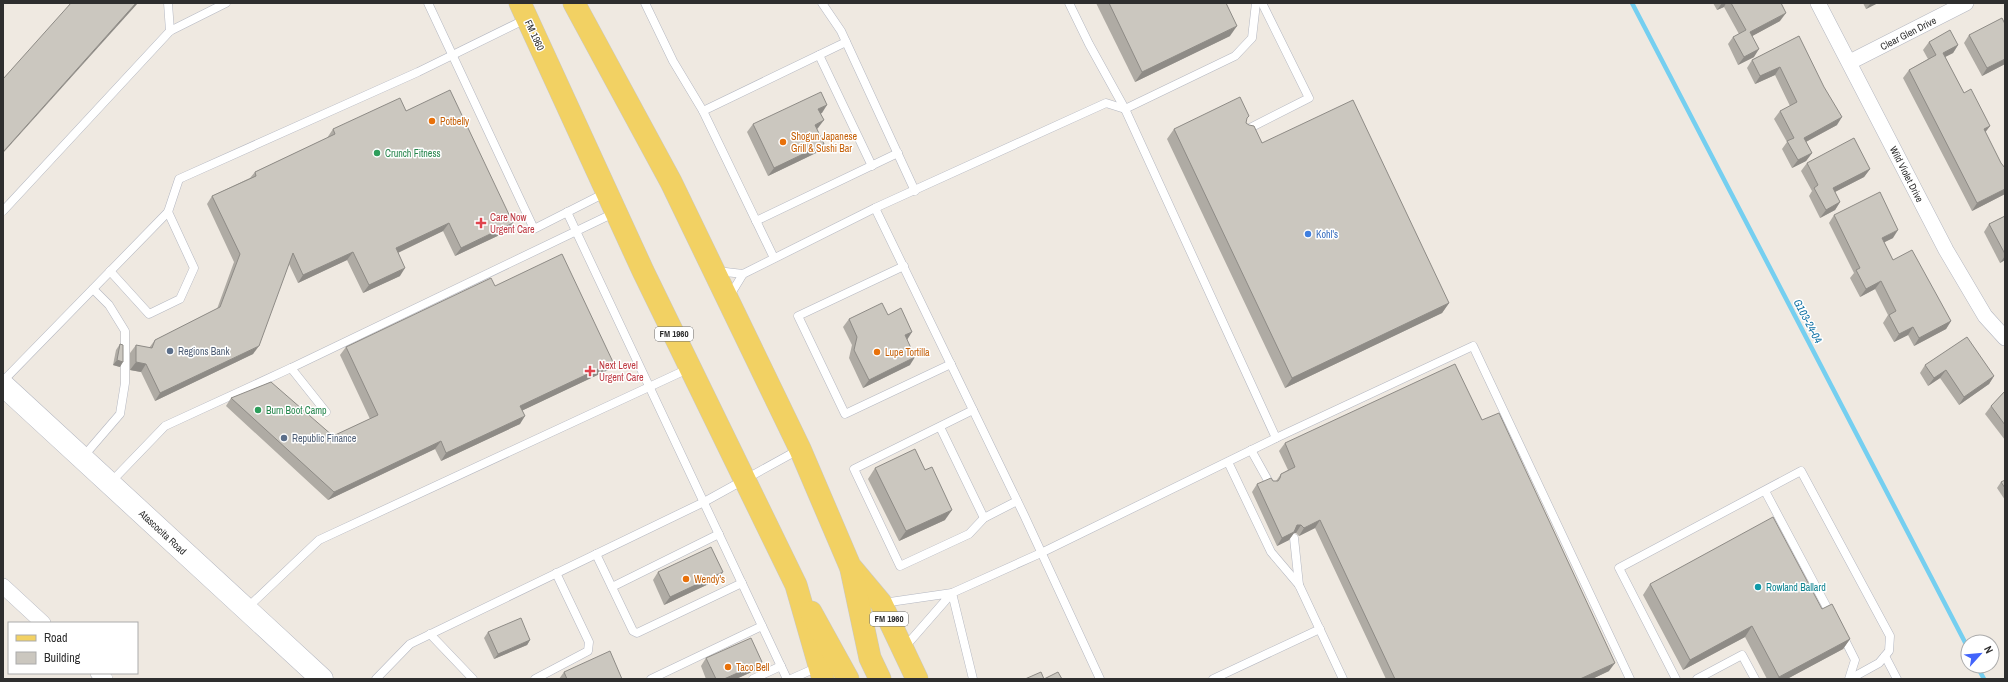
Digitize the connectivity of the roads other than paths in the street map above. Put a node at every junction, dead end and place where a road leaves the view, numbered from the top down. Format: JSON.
{"nodes":[{"id":1,"x":168,"y":3,"type":"edge"},
{"id":2,"x":226,"y":3,"type":"edge"},
{"id":3,"x":428,"y":3,"type":"edge"},
{"id":4,"x":574,"y":3,"type":"edge"},
{"id":5,"x":645,"y":3,"type":"edge"},
{"id":6,"x":822,"y":3,"type":"edge"},
{"id":7,"x":1069,"y":3,"type":"edge"},
{"id":8,"x":1256,"y":3,"type":"edge"},
{"id":9,"x":1262,"y":3,"type":"edge"},
{"id":10,"x":1818,"y":3,"type":"edge"},
{"id":11,"x":1966,"y":3,"type":"edge"},
{"id":12,"x":524,"y":11,"type":"edge"},
{"id":13,"x":170,"y":31,"type":"junction"},
{"id":14,"x":846,"y":42,"type":"junction"},
{"id":15,"x":453,"y":54,"type":"junction"},
{"id":16,"x":819,"y":55,"type":"junction"},
{"id":17,"x":1850,"y":62,"type":"junction"},
{"id":18,"x":1124,"y":109,"type":"junction"},
{"id":19,"x":703,"y":111,"type":"junction"},
{"id":20,"x":1244,"y":131,"type":"edge"},
{"id":21,"x":898,"y":153,"type":"junction"},
{"id":22,"x":872,"y":166,"type":"junction"},
{"id":23,"x":915,"y":191,"type":"junction"},
{"id":24,"x":607,"y":192,"type":"junction"},
{"id":25,"x":875,"y":208,"type":"junction"},
{"id":26,"x":3,"y":211,"type":"edge"},
{"id":27,"x":168,"y":212,"type":"junction"},
{"id":28,"x":567,"y":212,"type":"junction"},
{"id":29,"x":616,"y":212,"type":"junction"},
{"id":30,"x":756,"y":221,"type":"junction"},
{"id":31,"x":576,"y":232,"type":"junction"},
{"id":32,"x":774,"y":258,"type":"junction"},
{"id":33,"x":904,"y":266,"type":"junction"},
{"id":34,"x":110,"y":271,"type":"junction"},
{"id":35,"x":713,"y":271,"type":"junction"},
{"id":36,"x":743,"y":274,"type":"junction"},
{"id":37,"x":92,"y":289,"type":"junction"},
{"id":38,"x":727,"y":301,"type":"junction"},
{"id":39,"x":2005,"y":338,"type":"edge"},
{"id":40,"x":951,"y":364,"type":"junction"},
{"id":41,"x":291,"y":368,"type":"junction"},
{"id":42,"x":690,"y":368,"type":"junction"},
{"id":43,"x":3,"y":381,"type":"edge"},
{"id":44,"x":3,"y":385,"type":"edge"},
{"id":45,"x":650,"y":388,"type":"junction"},
{"id":46,"x":973,"y":410,"type":"junction"},
{"id":47,"x":326,"y":412,"type":"dead end"},
{"id":48,"x":940,"y":427,"type":"junction"},
{"id":49,"x":1276,"y":438,"type":"junction"},
{"id":50,"x":800,"y":449,"type":"junction"},
{"id":51,"x":1250,"y":450,"type":"junction"},
{"id":52,"x":82,"y":458,"type":"junction"},
{"id":53,"x":1228,"y":462,"type":"junction"},
{"id":54,"x":746,"y":479,"type":"junction"},
{"id":55,"x":110,"y":483,"type":"junction"},
{"id":56,"x":1270,"y":484,"type":"edge"},
{"id":57,"x":1765,"y":491,"type":"junction"},
{"id":58,"x":1017,"y":501,"type":"junction"},
{"id":59,"x":704,"y":502,"type":"junction"},
{"id":60,"x":984,"y":518,"type":"junction"},
{"id":61,"x":719,"y":534,"type":"junction"},
{"id":62,"x":1294,"y":538,"type":"edge"},
{"id":63,"x":1041,"y":553,"type":"junction"},
{"id":64,"x":596,"y":554,"type":"junction"},
{"id":65,"x":850,"y":566,"type":"junction"},
{"id":66,"x":556,"y":573,"type":"junction"},
{"id":67,"x":742,"y":583,"type":"junction"},
{"id":68,"x":796,"y":585,"type":"junction"},
{"id":69,"x":1299,"y":585,"type":"junction"},
{"id":70,"x":3,"y":586,"type":"edge"},
{"id":71,"x":612,"y":587,"type":"junction"},
{"id":72,"x":952,"y":593,"type":"junction"},
{"id":73,"x":881,"y":603,"type":"junction"},
{"id":74,"x":246,"y":608,"type":"junction"},
{"id":75,"x":42,"y":622,"type":"edge"},
{"id":76,"x":762,"y":626,"type":"junction"},
{"id":77,"x":1320,"y":629,"type":"junction"},
{"id":78,"x":430,"y":634,"type":"junction"},
{"id":79,"x":903,"y":649,"type":"junction"},
{"id":80,"x":1885,"y":656,"type":"junction"},
{"id":81,"x":781,"y":666,"type":"junction"},
{"id":82,"x":820,"y":673,"type":"edge"},
{"id":83,"x":660,"y":677,"type":"edge"},
{"id":84,"x":322,"y":679,"type":"edge"},
{"id":85,"x":376,"y":679,"type":"edge"},
{"id":86,"x":473,"y":679,"type":"edge"},
{"id":87,"x":534,"y":679,"type":"edge"},
{"id":88,"x":651,"y":679,"type":"edge"},
{"id":89,"x":753,"y":679,"type":"edge"},
{"id":90,"x":787,"y":679,"type":"edge"},
{"id":91,"x":791,"y":679,"type":"edge"},
{"id":92,"x":848,"y":679,"type":"edge"},
{"id":93,"x":880,"y":679,"type":"edge"},
{"id":94,"x":917,"y":679,"type":"edge"},
{"id":95,"x":973,"y":679,"type":"edge"},
{"id":96,"x":1100,"y":679,"type":"edge"},
{"id":97,"x":1213,"y":679,"type":"edge"},
{"id":98,"x":1343,"y":679,"type":"edge"},
{"id":99,"x":1630,"y":679,"type":"edge"},
{"id":100,"x":1676,"y":679,"type":"edge"},
{"id":101,"x":1697,"y":679,"type":"edge"},
{"id":102,"x":1755,"y":679,"type":"edge"},
{"id":103,"x":1849,"y":679,"type":"edge"},
{"id":104,"x":1897,"y":679,"type":"edge"}],
"edges":[{"from":1,"to":13,"type":"lane"},
{"from":2,"to":13,"type":"lane"},
{"from":3,"to":15,"type":"lane"},
{"from":4,"to":35,"type":"main road","name":"FM 1960","number":"FM 1960"},
{"from":5,"to":19,"type":"lane"},
{"from":6,"to":14,"type":"lane"},
{"from":7,"to":18,"type":"lane"},
{"from":8,"to":18,"type":"lane"},
{"from":9,"to":20,"type":"lane"},
{"from":10,"to":17,"type":"street","name":"Wild Violet Drive"},
{"from":11,"to":17,"type":"street","name":"Clear Glen Drive"},
{"from":12,"to":15,"type":"lane"},
{"from":12,"to":24,"type":"main road","name":"FM 1960","number":"FM 1960"},
{"from":13,"to":26,"type":"lane"},
{"from":14,"to":16,"type":"lane"},
{"from":14,"to":21,"type":"lane"},
{"from":15,"to":27,"type":"lane"},
{"from":15,"to":28,"type":"lane"},
{"from":16,"to":19,"type":"lane"},
{"from":16,"to":22,"type":"lane"},
{"from":17,"to":39,"type":"street","name":"Wild Violet Drive"},
{"from":18,"to":23,"type":"lane"},
{"from":18,"to":49,"type":"lane"},
{"from":19,"to":30,"type":"lane"},
{"from":21,"to":22,"type":"lane"},
{"from":21,"to":23,"type":"lane"},
{"from":22,"to":30,"type":"lane"},
{"from":23,"to":25,"type":"lane"},
{"from":24,"to":28,"type":"lane"},
{"from":24,"to":29,"type":"main road","name":"FM 1960","number":"FM 1960"},
{"from":25,"to":32,"type":"lane"},
{"from":25,"to":33,"type":"lane"},
{"from":27,"to":34,"type":"lane"},
{"from":27,"to":34,"type":"lane"},
{"from":28,"to":31,"type":"lane"},
{"from":29,"to":31,"type":"lane"},
{"from":29,"to":42,"type":"main road","name":"FM 1960","number":"FM 1960"},
{"from":30,"to":32,"type":"lane"},
{"from":31,"to":41,"type":"lane"},
{"from":31,"to":45,"type":"lane"},
{"from":32,"to":36,"type":"lane"},
{"from":33,"to":40,"type":"lane"},
{"from":33,"to":40,"type":"lane"},
{"from":34,"to":37,"type":"lane"},
{"from":35,"to":36,"type":"lane"},
{"from":35,"to":38,"type":"main road","name":"FM 1960","number":"FM 1960"},
{"from":36,"to":38,"type":"lane"},
{"from":37,"to":43,"type":"lane"},
{"from":37,"to":52,"type":"lane"},
{"from":38,"to":50,"type":"main road","name":"FM 1960","number":"FM 1960"},
{"from":40,"to":46,"type":"lane"},
{"from":41,"to":47,"type":"lane"},
{"from":41,"to":55,"type":"lane"},
{"from":42,"to":45,"type":"lane"},
{"from":42,"to":54,"type":"main road","name":"FM 1960","number":"FM 1960"},
{"from":44,"to":52,"type":"main road","name":"Atascocita Road"},
{"from":45,"to":59,"type":"lane"},
{"from":45,"to":74,"type":"lane"},
{"from":46,"to":48,"type":"lane"},
{"from":46,"to":58,"type":"lane"},
{"from":48,"to":60,"type":"lane"},
{"from":48,"to":60,"type":"lane"},
{"from":49,"to":51,"type":"lane"},
{"from":49,"to":99,"type":"lane"},
{"from":50,"to":54,"type":"lane"},
{"from":50,"to":65,"type":"main road","name":"FM 1960","number":"FM 1960"},
{"from":51,"to":53,"type":"lane"},
{"from":51,"to":56,"type":"lane"},
{"from":52,"to":55,"type":"main road","name":"Atascocita Road"},
{"from":53,"to":63,"type":"lane"},
{"from":53,"to":69,"type":"lane"},
{"from":54,"to":59,"type":"lane"},
{"from":54,"to":68,"type":"main road","name":"FM 1960","number":"FM 1960"},
{"from":55,"to":74,"type":"main road","name":"Atascocita Road"},
{"from":57,"to":80,"type":"lane"},
{"from":57,"to":100,"type":"lane"},
{"from":57,"to":103,"type":"lane"},
{"from":58,"to":60,"type":"lane"},
{"from":58,"to":63,"type":"lane"},
{"from":59,"to":61,"type":"lane"},
{"from":59,"to":64,"type":"lane"},
{"from":61,"to":67,"type":"lane"},
{"from":61,"to":71,"type":"lane"},
{"from":62,"to":69,"type":"lane"},
{"from":63,"to":72,"type":"lane"},
{"from":63,"to":96,"type":"lane"},
{"from":64,"to":66,"type":"lane"},
{"from":64,"to":71,"type":"lane"},
{"from":65,"to":73,"type":"main road","name":"FM 1960","number":"FM 1960"},
{"from":65,"to":93,"type":"main road"},
{"from":66,"to":78,"type":"lane"},
{"from":66,"to":87,"type":"lane"},
{"from":67,"to":71,"type":"lane"},
{"from":67,"to":76,"type":"lane"},
{"from":68,"to":82,"type":"main road","name":"FM 1960","number":"FM 1960"},
{"from":68,"to":92,"type":"main road"},
{"from":69,"to":77,"type":"lane"},
{"from":70,"to":75,"type":"street"},
{"from":72,"to":73,"type":"lane"},
{"from":72,"to":79,"type":"lane"},
{"from":72,"to":95,"type":"lane"},
{"from":73,"to":79,"type":"main road","name":"FM 1960","number":"FM 1960"},
{"from":74,"to":84,"type":"main road","name":"Atascocita Road"},
{"from":76,"to":81,"type":"lane"},
{"from":76,"to":83,"type":"lane"},
{"from":77,"to":97,"type":"lane"},
{"from":77,"to":98,"type":"lane"},
{"from":78,"to":85,"type":"lane"},
{"from":78,"to":86,"type":"lane"},
{"from":79,"to":94,"type":"main road","name":"FM 1960","number":"FM 1960"},
{"from":80,"to":103,"type":"lane"},
{"from":80,"to":104,"type":"lane"},
{"from":81,"to":89,"type":"lane"},
{"from":81,"to":90,"type":"lane"},
{"from":82,"to":91,"type":"lane"},
{"from":83,"to":88,"type":"lane"},
{"from":101,"to":102,"type":"lane"}]}
